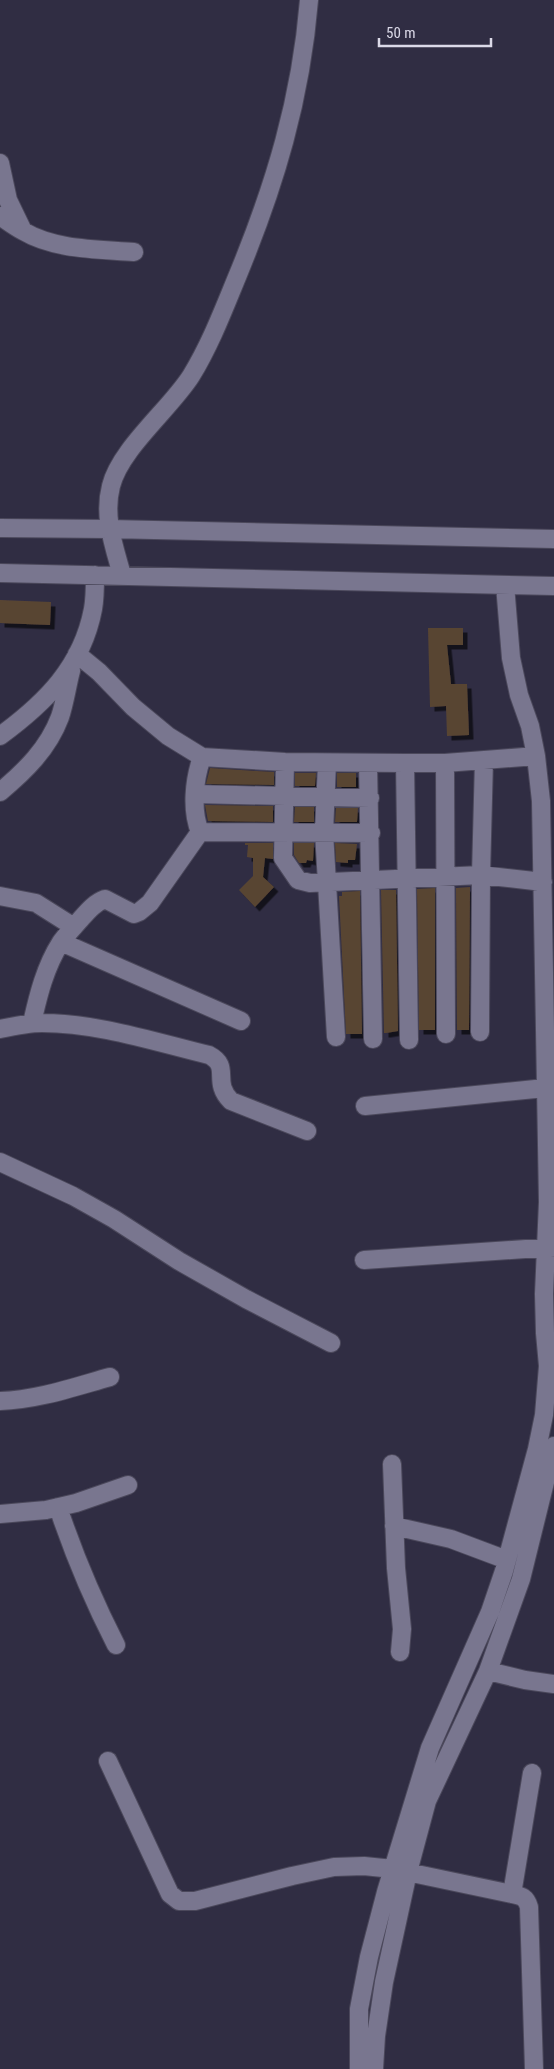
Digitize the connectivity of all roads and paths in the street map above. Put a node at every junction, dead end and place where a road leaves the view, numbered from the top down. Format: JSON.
{"nodes":[{"id":1,"x":310,"y":0,"type":"edge"},
{"id":2,"x":0,"y":163,"type":"edge"},
{"id":3,"x":0,"y":216,"type":"edge"},
{"id":4,"x":23,"y":232,"type":"junction"},
{"id":5,"x":134,"y":252,"type":"dead end"},
{"id":6,"x":0,"y":528,"type":"edge"},
{"id":7,"x":109,"y":529,"type":"junction"},
{"id":8,"x":554,"y":540,"type":"edge"},
{"id":9,"x":0,"y":573,"type":"edge"},
{"id":10,"x":95,"y":575,"type":"junction"},
{"id":11,"x":122,"y":575,"type":"junction"},
{"id":12,"x":506,"y":585,"type":"junction"},
{"id":13,"x":554,"y":586,"type":"edge"},
{"id":14,"x":75,"y":660,"type":"junction"},
{"id":15,"x":0,"y":736,"type":"edge"},
{"id":16,"x":536,"y":756,"type":"junction"},
{"id":17,"x":202,"y":758,"type":"junction"},
{"id":18,"x":484,"y":760,"type":"junction"},
{"id":19,"x":285,"y":762,"type":"junction"},
{"id":20,"x":326,"y":763,"type":"junction"},
{"id":21,"x":368,"y":763,"type":"junction"},
{"id":22,"x":405,"y":763,"type":"junction"},
{"id":23,"x":445,"y":763,"type":"junction"},
{"id":24,"x":0,"y":792,"type":"edge"},
{"id":25,"x":195,"y":794,"type":"junction"},
{"id":26,"x":284,"y":797,"type":"junction"},
{"id":27,"x":325,"y":798,"type":"junction"},
{"id":28,"x":370,"y":798,"type":"junction"},
{"id":29,"x":282,"y":831,"type":"junction"},
{"id":30,"x":200,"y":832,"type":"junction"},
{"id":31,"x":324,"y":832,"type":"junction"},
{"id":32,"x":371,"y":833,"type":"junction"},
{"id":33,"x":481,"y":875,"type":"junction"},
{"id":34,"x":445,"y":876,"type":"junction"},
{"id":35,"x":406,"y":879,"type":"junction"},
{"id":36,"x":370,"y":881,"type":"junction"},
{"id":37,"x":328,"y":882,"type":"junction"},
{"id":38,"x":543,"y":882,"type":"junction"},
{"id":39,"x":0,"y":896,"type":"edge"},
{"id":40,"x":74,"y":927,"type":"junction"},
{"id":41,"x":61,"y":942,"type":"junction"},
{"id":42,"x":241,"y":1021,"type":"dead end"},
{"id":43,"x":32,"y":1024,"type":"junction"},
{"id":44,"x":0,"y":1028,"type":"edge"},
{"id":45,"x":480,"y":1032,"type":"dead end"},
{"id":46,"x":446,"y":1034,"type":"dead end"},
{"id":47,"x":336,"y":1037,"type":"dead end"},
{"id":48,"x":373,"y":1038,"type":"dead end"},
{"id":49,"x":409,"y":1040,"type":"dead end"},
{"id":50,"x":545,"y":1088,"type":"junction"},
{"id":51,"x":365,"y":1106,"type":"dead end"},
{"id":52,"x":307,"y":1131,"type":"dead end"},
{"id":53,"x":0,"y":1162,"type":"edge"},
{"id":54,"x":550,"y":1247,"type":"edge"},
{"id":55,"x":364,"y":1260,"type":"dead end"},
{"id":56,"x":331,"y":1342,"type":"dead end"},
{"id":57,"x":110,"y":1377,"type":"dead end"},
{"id":58,"x":0,"y":1401,"type":"edge"},
{"id":59,"x":554,"y":1446,"type":"edge"},
{"id":60,"x":392,"y":1464,"type":"dead end"},
{"id":61,"x":128,"y":1485,"type":"dead end"},
{"id":62,"x":58,"y":1507,"type":"junction"},
{"id":63,"x":0,"y":1514,"type":"edge"},
{"id":64,"x":394,"y":1526,"type":"junction"},
{"id":65,"x":507,"y":1560,"type":"junction"},
{"id":66,"x":116,"y":1645,"type":"dead end"},
{"id":67,"x":400,"y":1652,"type":"dead end"},
{"id":68,"x":488,"y":1671,"type":"junction"},
{"id":69,"x":554,"y":1684,"type":"edge"},
{"id":70,"x":108,"y":1762,"type":"dead end"},
{"id":71,"x":532,"y":1773,"type":"dead end"},
{"id":72,"x":400,"y":1871,"type":"junction"},
{"id":73,"x":512,"y":1894,"type":"junction"},
{"id":74,"x":359,"y":2069,"type":"edge"},
{"id":75,"x":374,"y":2069,"type":"edge"},
{"id":76,"x":534,"y":2069,"type":"edge"}],
"edges":[{"from":1,"to":7,"type":"street"},
{"from":2,"to":4,"type":"street"},
{"from":3,"to":4,"type":"street"},
{"from":4,"to":5,"type":"street"},
{"from":6,"to":7,"type":"street"},
{"from":7,"to":8,"type":"street"},
{"from":7,"to":11,"type":"street"},
{"from":9,"to":10,"type":"street"},
{"from":10,"to":11,"type":"street"},
{"from":10,"to":14,"type":"street"},
{"from":11,"to":12,"type":"street"},
{"from":12,"to":13,"type":"street"},
{"from":12,"to":16,"type":"street"},
{"from":14,"to":15,"type":"street"},
{"from":14,"to":17,"type":"street"},
{"from":14,"to":24,"type":"street"},
{"from":16,"to":18,"type":"street"},
{"from":16,"to":38,"type":"street"},
{"from":17,"to":19,"type":"street"},
{"from":17,"to":25,"type":"street"},
{"from":18,"to":23,"type":"street"},
{"from":18,"to":33,"type":"street"},
{"from":19,"to":20,"type":"street"},
{"from":19,"to":26,"type":"street"},
{"from":20,"to":21,"type":"street"},
{"from":20,"to":27,"type":"street"},
{"from":21,"to":22,"type":"street"},
{"from":21,"to":28,"type":"street"},
{"from":22,"to":23,"type":"street"},
{"from":22,"to":35,"type":"street"},
{"from":23,"to":34,"type":"street"},
{"from":25,"to":26,"type":"street"},
{"from":25,"to":30,"type":"street"},
{"from":26,"to":27,"type":"street"},
{"from":26,"to":29,"type":"street"},
{"from":27,"to":28,"type":"street"},
{"from":27,"to":31,"type":"street"},
{"from":28,"to":32,"type":"street"},
{"from":29,"to":30,"type":"street"},
{"from":29,"to":31,"type":"street"},
{"from":29,"to":37,"type":"street"},
{"from":30,"to":40,"type":"street"},
{"from":31,"to":32,"type":"street"},
{"from":31,"to":37,"type":"street"},
{"from":32,"to":36,"type":"street"},
{"from":33,"to":34,"type":"street"},
{"from":33,"to":38,"type":"street"},
{"from":33,"to":45,"type":"street"},
{"from":34,"to":35,"type":"street"},
{"from":34,"to":46,"type":"street"},
{"from":35,"to":36,"type":"street"},
{"from":35,"to":49,"type":"street"},
{"from":36,"to":37,"type":"street"},
{"from":36,"to":48,"type":"street"},
{"from":37,"to":47,"type":"street"},
{"from":38,"to":50,"type":"street"},
{"from":39,"to":40,"type":"street"},
{"from":40,"to":41,"type":"street"},
{"from":41,"to":42,"type":"street"},
{"from":41,"to":43,"type":"street"},
{"from":43,"to":44,"type":"street"},
{"from":43,"to":52,"type":"street"},
{"from":50,"to":51,"type":"street"},
{"from":50,"to":54,"type":"street"},
{"from":53,"to":56,"type":"street"},
{"from":54,"to":55,"type":"street"},
{"from":54,"to":65,"type":"street"},
{"from":57,"to":58,"type":"street"},
{"from":59,"to":68,"type":"street"},
{"from":60,"to":64,"type":"street"},
{"from":61,"to":62,"type":"street"},
{"from":62,"to":63,"type":"street"},
{"from":62,"to":66,"type":"street"},
{"from":64,"to":65,"type":"street"},
{"from":64,"to":67,"type":"street"},
{"from":65,"to":72,"type":"street"},
{"from":68,"to":69,"type":"street"},
{"from":68,"to":72,"type":"street"},
{"from":70,"to":72,"type":"street"},
{"from":71,"to":73,"type":"street"},
{"from":72,"to":73,"type":"street"},
{"from":72,"to":74,"type":"street"},
{"from":72,"to":75,"type":"street"},
{"from":73,"to":76,"type":"street"}]}
